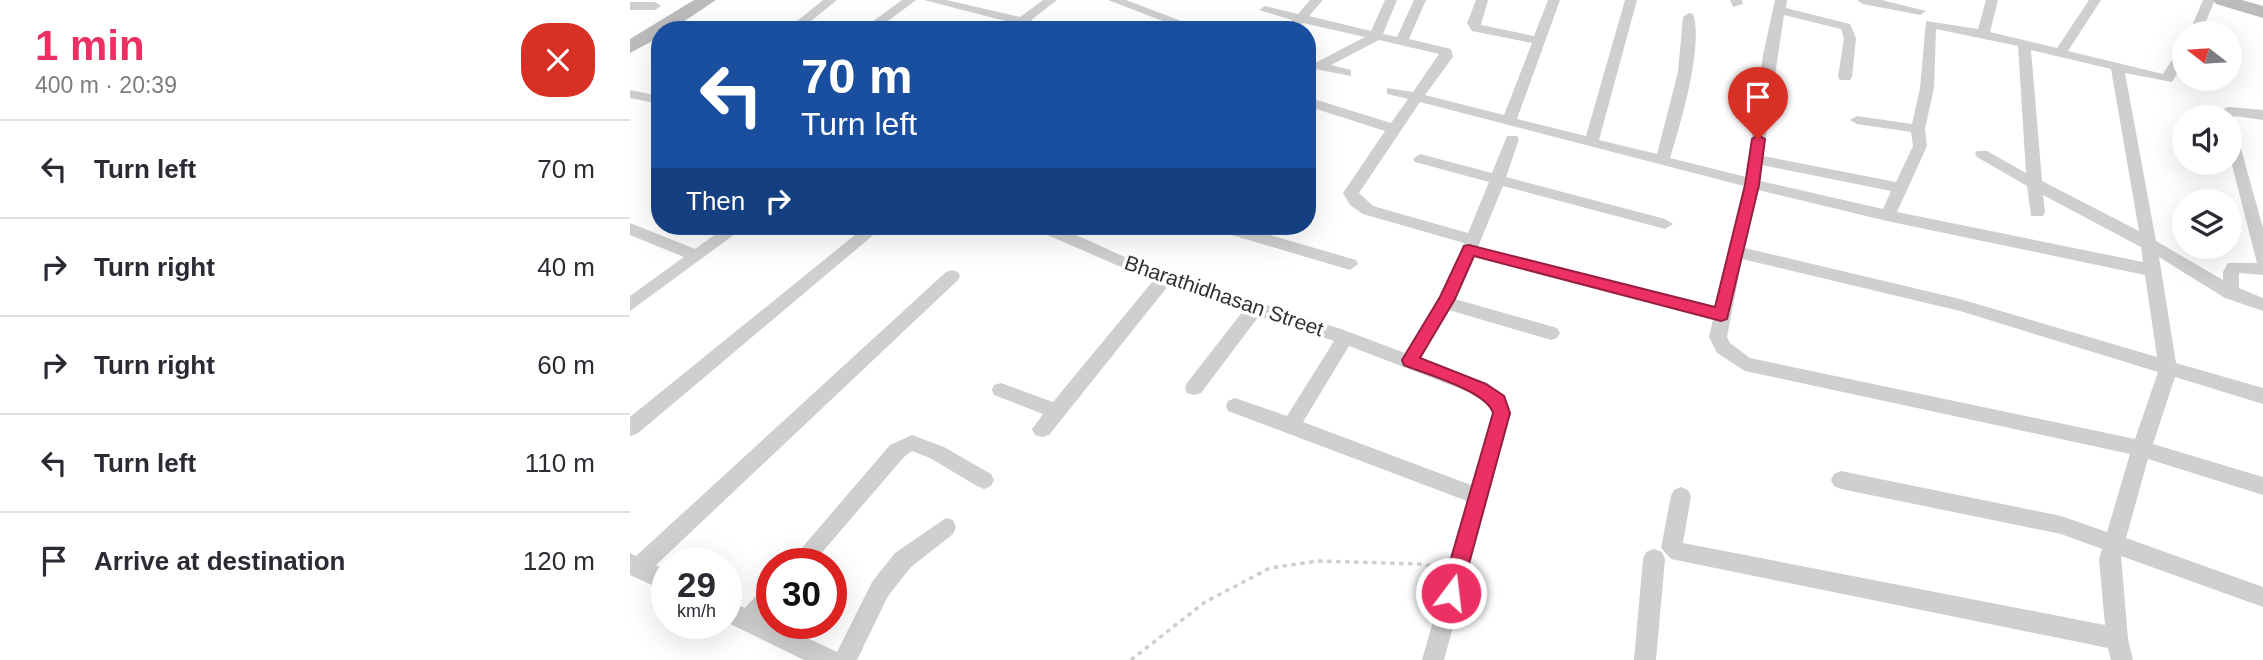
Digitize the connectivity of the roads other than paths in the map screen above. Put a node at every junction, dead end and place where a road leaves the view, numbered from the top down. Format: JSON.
{"nodes":[{"id":1,"x":707,"y":0,"type":"edge"},
{"id":2,"x":831,"y":0,"type":"edge"},
{"id":3,"x":910,"y":0,"type":"edge"},
{"id":4,"x":930,"y":0,"type":"edge"},
{"id":5,"x":1051,"y":0,"type":"edge"},
{"id":6,"x":1114,"y":0,"type":"edge"},
{"id":7,"x":1317,"y":0,"type":"edge"},
{"id":8,"x":1391,"y":0,"type":"edge"},
{"id":9,"x":1420,"y":0,"type":"edge"},
{"id":10,"x":1482,"y":0,"type":"edge"},
{"id":11,"x":1551,"y":0,"type":"edge"},
{"id":12,"x":1632,"y":0,"type":"edge"},
{"id":13,"x":1863,"y":0,"type":"edge"},
{"id":14,"x":1992,"y":0,"type":"edge"},
{"id":15,"x":2095,"y":0,"type":"edge"},
{"id":16,"x":2209,"y":0,"type":"edge"},
{"id":17,"x":2222,"y":0,"type":"edge"},
{"id":18,"x":1780,"y":5,"type":"edge"},
{"id":19,"x":630,"y":6,"type":"edge"},
{"id":20,"x":655,"y":6,"type":"dead end"},
{"id":21,"x":1265,"y":10,"type":"dead end"},
{"id":22,"x":1920,"y":11,"type":"dead end"},
{"id":23,"x":2263,"y":12,"type":"edge"},
{"id":24,"x":1689,"y":17,"type":"dead end"},
{"id":25,"x":1301,"y":18,"type":"junction"},
{"id":26,"x":673,"y":21,"type":"edge"},
{"id":27,"x":804,"y":21,"type":"edge"},
{"id":28,"x":880,"y":21,"type":"edge"},
{"id":29,"x":1022,"y":21,"type":"joint"},
{"id":30,"x":1174,"y":21,"type":"edge"},
{"id":31,"x":1298,"y":21,"type":"edge"},
{"id":32,"x":1313,"y":21,"type":"edge"},
{"id":33,"x":2200,"y":21,"type":"edge"},
{"id":34,"x":1316,"y":22,"type":"edge"},
{"id":35,"x":651,"y":34,"type":"edge"},
{"id":36,"x":1983,"y":34,"type":"junction"},
{"id":37,"x":1375,"y":37,"type":"junction"},
{"id":38,"x":1539,"y":41,"type":"junction"},
{"id":39,"x":1401,"y":42,"type":"junction"},
{"id":40,"x":2024,"y":45,"type":"junction"},
{"id":41,"x":630,"y":47,"type":"edge"},
{"id":42,"x":2060,"y":53,"type":"junction"},
{"id":43,"x":1316,"y":63,"type":"edge"},
{"id":44,"x":1316,"y":65,"type":"edge"},
{"id":45,"x":2117,"y":67,"type":"junction"},
{"id":46,"x":2172,"y":71,"type":"edge"},
{"id":47,"x":1346,"y":73,"type":"dead end"},
{"id":48,"x":1845,"y":77,"type":"dead end"},
{"id":49,"x":1392,"y":91,"type":"dead end"},
{"id":50,"x":630,"y":94,"type":"edge"},
{"id":51,"x":1416,"y":97,"type":"junction"},
{"id":52,"x":651,"y":98,"type":"edge"},
{"id":53,"x":1316,"y":104,"type":"edge"},
{"id":54,"x":2242,"y":113,"type":"edge"},
{"id":55,"x":2262,"y":116,"type":"edge"},
{"id":56,"x":1857,"y":120,"type":"dead end"},
{"id":57,"x":1509,"y":122,"type":"junction"},
{"id":58,"x":1918,"y":128,"type":"junction"},
{"id":59,"x":1394,"y":129,"type":"junction"},
{"id":60,"x":1512,"y":139,"type":"dead end"},
{"id":61,"x":1591,"y":143,"type":"junction"},
{"id":62,"x":1982,"y":154,"type":"dead end"},
{"id":63,"x":1420,"y":159,"type":"dead end"},
{"id":64,"x":1756,"y":159,"type":"junction"},
{"id":65,"x":1662,"y":161,"type":"junction"},
{"id":66,"x":2242,"y":164,"type":"edge"},
{"id":67,"x":1496,"y":179,"type":"junction"},
{"id":68,"x":1752,"y":185,"type":"junction"},
{"id":69,"x":2034,"y":185,"type":"junction"},
{"id":70,"x":1901,"y":188,"type":"junction"},
{"id":71,"x":2256,"y":204,"type":"edge"},
{"id":72,"x":2037,"y":212,"type":"dead end"},
{"id":73,"x":1886,"y":216,"type":"junction"},
{"id":74,"x":1665,"y":224,"type":"dead end"},
{"id":75,"x":630,"y":229,"type":"edge"},
{"id":76,"x":725,"y":235,"type":"edge"},
{"id":77,"x":865,"y":235,"type":"edge"},
{"id":78,"x":1062,"y":235,"type":"edge"},
{"id":79,"x":1252,"y":235,"type":"edge"},
{"id":80,"x":2147,"y":243,"type":"junction"},
{"id":81,"x":1471,"y":245,"type":"junction"},
{"id":82,"x":1737,"y":252,"type":"junction"},
{"id":83,"x":696,"y":256,"type":"junction"},
{"id":84,"x":2263,"y":259,"type":"edge"},
{"id":85,"x":1350,"y":264,"type":"dead end"},
{"id":86,"x":2152,"y":270,"type":"junction"},
{"id":87,"x":2263,"y":270,"type":"edge"},
{"id":88,"x":952,"y":276,"type":"dead end"},
{"id":89,"x":1164,"y":278,"type":"junction"},
{"id":90,"x":2231,"y":294,"type":"junction"},
{"id":91,"x":1445,"y":303,"type":"junction"},
{"id":92,"x":630,"y":305,"type":"edge"},
{"id":93,"x":2263,"y":305,"type":"edge"},
{"id":94,"x":1254,"y":309,"type":"junction"},
{"id":95,"x":1721,"y":315,"type":"junction"},
{"id":96,"x":1550,"y":333,"type":"dead end"},
{"id":97,"x":1345,"y":338,"type":"junction"},
{"id":98,"x":1410,"y":360,"type":"junction"},
{"id":99,"x":2168,"y":370,"type":"junction"},
{"id":100,"x":1194,"y":388,"type":"dead end"},
{"id":101,"x":1001,"y":390,"type":"dead end"},
{"id":102,"x":2263,"y":397,"type":"edge"},
{"id":103,"x":1235,"y":406,"type":"dead end"},
{"id":104,"x":1057,"y":411,"type":"junction"},
{"id":105,"x":1291,"y":426,"type":"junction"},
{"id":106,"x":630,"y":428,"type":"edge"},
{"id":107,"x":1042,"y":429,"type":"dead end"},
{"id":108,"x":2143,"y":449,"type":"junction"},
{"id":109,"x":984,"y":480,"type":"dead end"},
{"id":110,"x":1841,"y":480,"type":"dead end"},
{"id":111,"x":2263,"y":486,"type":"edge"},
{"id":112,"x":1478,"y":496,"type":"junction"},
{"id":113,"x":1681,"y":496,"type":"dead end"},
{"id":114,"x":946,"y":527,"type":"dead end"},
{"id":115,"x":2113,"y":542,"type":"junction"},
{"id":116,"x":812,"y":548,"type":"edge"},
{"id":117,"x":1654,"y":559,"type":"dead end"},
{"id":118,"x":634,"y":565,"type":"edge"},
{"id":119,"x":651,"y":574,"type":"edge"},
{"id":120,"x":2263,"y":597,"type":"edge"},
{"id":121,"x":756,"y":612,"type":"edge"},
{"id":122,"x":742,"y":618,"type":"edge"},
{"id":123,"x":748,"y":621,"type":"junction"},
{"id":124,"x":2120,"y":650,"type":"edge"},
{"id":125,"x":829,"y":660,"type":"edge"},
{"id":126,"x":845,"y":660,"type":"edge"},
{"id":127,"x":1433,"y":660,"type":"edge"},
{"id":128,"x":1645,"y":660,"type":"edge"}],
"edges":[{"from":1,"to":26,"type":"street"},
{"from":2,"to":27,"type":"street"},
{"from":3,"to":28,"type":"street"},
{"from":4,"to":29,"type":"street"},
{"from":5,"to":29,"type":"street"},
{"from":6,"to":30,"type":"street"},
{"from":7,"to":25,"type":"street"},
{"from":8,"to":37,"type":"street"},
{"from":9,"to":39,"type":"street"},
{"from":10,"to":38,"type":"street"},
{"from":11,"to":38,"type":"street"},
{"from":12,"to":61,"type":"street"},
{"from":13,"to":22,"type":"street"},
{"from":14,"to":36,"type":"street"},
{"from":15,"to":42,"type":"street"},
{"from":16,"to":33,"type":"street"},
{"from":17,"to":23,"type":"street"},
{"from":18,"to":48,"type":"street"},
{"from":18,"to":64,"type":"street"},
{"from":19,"to":20,"type":"street"},
{"from":21,"to":25,"type":"street"},
{"from":24,"to":65,"type":"street"},
{"from":25,"to":31,"type":"street"},
{"from":25,"to":32,"type":"street"},
{"from":34,"to":37,"type":"street"},
{"from":35,"to":41,"type":"street"},
{"from":36,"to":40,"type":"street"},
{"from":36,"to":58,"type":"street"},
{"from":37,"to":39,"type":"street"},
{"from":37,"to":43,"type":"street"},
{"from":38,"to":57,"type":"street"},
{"from":39,"to":51,"type":"street"},
{"from":40,"to":42,"type":"street"},
{"from":40,"to":69,"type":"street"},
{"from":42,"to":45,"type":"street"},
{"from":44,"to":47,"type":"street"},
{"from":45,"to":46,"type":"street"},
{"from":45,"to":80,"type":"street"},
{"from":49,"to":51,"type":"street"},
{"from":50,"to":52,"type":"street"},
{"from":51,"to":57,"type":"street"},
{"from":51,"to":59,"type":"street"},
{"from":53,"to":59,"type":"street"},
{"from":54,"to":55,"type":"street"},
{"from":56,"to":58,"type":"street"},
{"from":57,"to":61,"type":"street"},
{"from":58,"to":70,"type":"street"},
{"from":59,"to":81,"type":"street"},
{"from":60,"to":67,"type":"street"},
{"from":61,"to":65,"type":"street"},
{"from":62,"to":69,"type":"street"},
{"from":63,"to":67,"type":"street"},
{"from":64,"to":68,"type":"street"},
{"from":64,"to":70,"type":"street"},
{"from":65,"to":68,"type":"street"},
{"from":66,"to":71,"type":"street"},
{"from":67,"to":74,"type":"street"},
{"from":67,"to":81,"type":"street"},
{"from":68,"to":73,"type":"street"},
{"from":68,"to":82,"type":"street"},
{"from":69,"to":72,"type":"street"},
{"from":69,"to":80,"type":"street"},
{"from":70,"to":73,"type":"street"},
{"from":71,"to":84,"type":"street"},
{"from":73,"to":86,"type":"street"},
{"from":75,"to":83,"type":"street"},
{"from":76,"to":83,"type":"street"},
{"from":77,"to":106,"type":"street"},
{"from":78,"to":89,"type":"street","name":"Bharathidhasan Street"},
{"from":79,"to":85,"type":"street"},
{"from":80,"to":86,"type":"street"},
{"from":80,"to":90,"type":"street"},
{"from":81,"to":91,"type":"street"},
{"from":81,"to":95,"type":"street"},
{"from":82,"to":95,"type":"street"},
{"from":82,"to":99,"type":"street"},
{"from":83,"to":92,"type":"street"},
{"from":86,"to":99,"type":"street"},
{"from":87,"to":90,"type":"street"},
{"from":88,"to":118,"type":"street"},
{"from":89,"to":94,"type":"street","name":"Bharathidhasan Street"},
{"from":89,"to":104,"type":"street"},
{"from":90,"to":93,"type":"street"},
{"from":91,"to":96,"type":"street"},
{"from":91,"to":98,"type":"street"},
{"from":94,"to":97,"type":"street","name":"Bharathidhasan Street"},
{"from":94,"to":100,"type":"street"},
{"from":95,"to":108,"type":"street"},
{"from":97,"to":98,"type":"street","name":"Bharathidhasan Street"},
{"from":97,"to":105,"type":"street"},
{"from":98,"to":112,"type":"street","name":"Bharathidhasan Street"},
{"from":99,"to":102,"type":"street"},
{"from":99,"to":108,"type":"street"},
{"from":101,"to":104,"type":"street"},
{"from":103,"to":105,"type":"street"},
{"from":104,"to":107,"type":"street"},
{"from":105,"to":112,"type":"street"},
{"from":108,"to":111,"type":"street"},
{"from":108,"to":115,"type":"street"},
{"from":109,"to":116,"type":"street"},
{"from":110,"to":115,"type":"street"},
{"from":112,"to":127,"type":"street","name":"Bharathidhasan Street"},
{"from":113,"to":124,"type":"street"},
{"from":114,"to":126,"type":"street"},
{"from":115,"to":120,"type":"street"},
{"from":115,"to":124,"type":"street"},
{"from":117,"to":128,"type":"street"},
{"from":118,"to":119,"type":"street"},
{"from":121,"to":123,"type":"street"},
{"from":122,"to":123,"type":"street"},
{"from":123,"to":125,"type":"street"}]}
